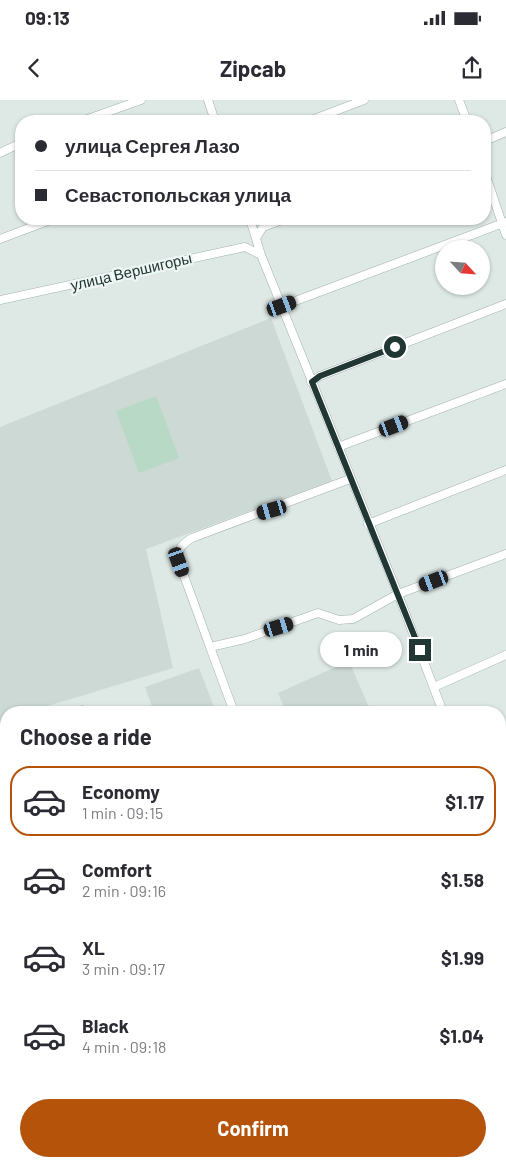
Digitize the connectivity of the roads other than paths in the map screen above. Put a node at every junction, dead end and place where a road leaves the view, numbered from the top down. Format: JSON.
{"nodes":[{"id":1,"x":141,"y":100,"type":"edge"},
{"id":2,"x":208,"y":100,"type":"edge"},
{"id":3,"x":364,"y":100,"type":"edge"},
{"id":4,"x":459,"y":100,"type":"edge"},
{"id":5,"x":99,"y":115,"type":"edge"},
{"id":6,"x":213,"y":115,"type":"edge"},
{"id":7,"x":325,"y":115,"type":"edge"},
{"id":8,"x":465,"y":115,"type":"edge"},
{"id":9,"x":506,"y":132,"type":"edge"},
{"id":10,"x":491,"y":138,"type":"edge"},
{"id":11,"x":15,"y":146,"type":"edge"},
{"id":12,"x":0,"y":153,"type":"edge"},
{"id":13,"x":491,"y":189,"type":"edge"},
{"id":14,"x":504,"y":222,"type":"edge"},
{"id":15,"x":37,"y":225,"type":"edge"},
{"id":16,"x":252,"y":225,"type":"edge"},
{"id":17,"x":268,"y":225,"type":"edge"},
{"id":18,"x":506,"y":235,"type":"edge"},
{"id":19,"x":256,"y":238,"type":"junction"},
{"id":20,"x":0,"y":239,"type":"edge"},
{"id":21,"x":245,"y":247,"type":"junction"},
{"id":22,"x":261,"y":255,"type":"junction"},
{"id":23,"x":0,"y":300,"type":"edge"},
{"id":24,"x":506,"y":304,"type":"edge"},
{"id":25,"x":282,"y":306,"type":"junction"},
{"id":26,"x":312,"y":382,"type":"junction"},
{"id":27,"x":506,"y":384,"type":"edge"},
{"id":28,"x":338,"y":447,"type":"junction"},
{"id":29,"x":506,"y":470,"type":"edge"},
{"id":30,"x":350,"y":479,"type":"junction"},
{"id":31,"x":368,"y":524,"type":"junction"},
{"id":32,"x":506,"y":554,"type":"edge"},
{"id":33,"x":398,"y":594,"type":"junction"},
{"id":34,"x":210,"y":647,"type":"junction"},
{"id":35,"x":506,"y":655,"type":"edge"},
{"id":36,"x":434,"y":687,"type":"junction"},
{"id":37,"x":232,"y":706,"type":"edge"},
{"id":38,"x":441,"y":706,"type":"edge"}],
"edges":[{"from":1,"to":5,"type":"street"},
{"from":2,"to":6,"type":"street"},
{"from":3,"to":7,"type":"street"},
{"from":4,"to":8,"type":"street"},
{"from":9,"to":10,"type":"street"},
{"from":11,"to":12,"type":"street"},
{"from":13,"to":14,"type":"street"},
{"from":14,"to":18,"type":"street"},
{"from":14,"to":25,"type":"street"},
{"from":15,"to":20,"type":"street"},
{"from":16,"to":19,"type":"street"},
{"from":17,"to":19,"type":"street"},
{"from":19,"to":21,"type":"street"},
{"from":19,"to":22,"type":"street"},
{"from":21,"to":22,"type":"street"},
{"from":21,"to":23,"type":"street","name":"улица Вершигоры"},
{"from":22,"to":25,"type":"street"},
{"from":24,"to":26,"type":"street"},
{"from":25,"to":26,"type":"street"},
{"from":26,"to":28,"type":"street"},
{"from":27,"to":28,"type":"street"},
{"from":28,"to":30,"type":"street"},
{"from":29,"to":31,"type":"street"},
{"from":30,"to":31,"type":"street"},
{"from":30,"to":34,"type":"street"},
{"from":31,"to":33,"type":"street"},
{"from":32,"to":33,"type":"street"},
{"from":33,"to":34,"type":"street"},
{"from":33,"to":36,"type":"street"},
{"from":34,"to":37,"type":"street"},
{"from":35,"to":36,"type":"street"},
{"from":36,"to":38,"type":"street"}]}
